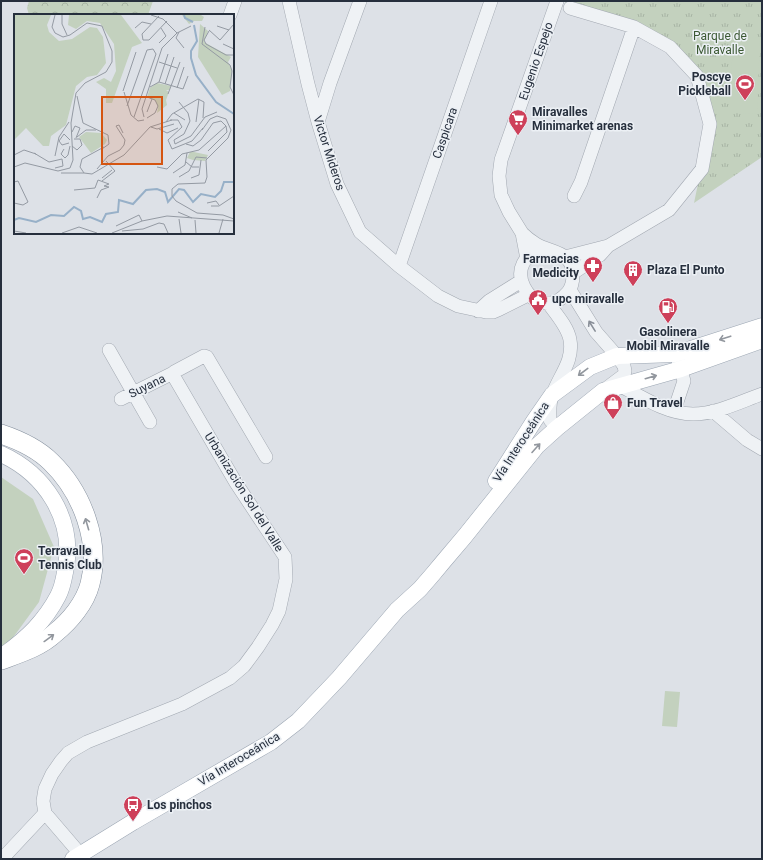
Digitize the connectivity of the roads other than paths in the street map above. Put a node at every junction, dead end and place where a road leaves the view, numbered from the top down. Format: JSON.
{"nodes":[{"id":1,"x":235,"y":1,"type":"edge"},
{"id":2,"x":289,"y":1,"type":"edge"},
{"id":3,"x":360,"y":1,"type":"edge"},
{"id":4,"x":491,"y":1,"type":"edge"},
{"id":5,"x":557,"y":1,"type":"edge"},
{"id":6,"x":570,"y":8,"type":"dead end"},
{"id":7,"x":230,"y":14,"type":"edge"},
{"id":8,"x":634,"y":26,"type":"junction"},
{"id":9,"x":330,"y":83,"type":"junction"},
{"id":10,"x":308,"y":84,"type":"junction"},
{"id":11,"x":318,"y":122,"type":"junction"},
{"id":12,"x":574,"y":196,"type":"dead end"},
{"id":13,"x":522,"y":233,"type":"junction"},
{"id":14,"x":608,"y":246,"type":"junction"},
{"id":15,"x":550,"y":250,"type":"junction"},
{"id":16,"x":565,"y":257,"type":"junction"},
{"id":17,"x":527,"y":259,"type":"junction"},
{"id":18,"x":398,"y":266,"type":"junction"},
{"id":19,"x":573,"y":272,"type":"junction"},
{"id":20,"x":521,"y":281,"type":"junction"},
{"id":21,"x":570,"y":290,"type":"junction"},
{"id":22,"x":528,"y":295,"type":"junction"},
{"id":23,"x":548,"y":303,"type":"junction"},
{"id":24,"x":478,"y":310,"type":"junction"},
{"id":25,"x":762,"y":326,"type":"edge"},
{"id":26,"x":762,"y":340,"type":"edge"},
{"id":27,"x":109,"y":350,"type":"dead end"},
{"id":28,"x":617,"y":356,"type":"junction"},
{"id":29,"x":678,"y":361,"type":"junction"},
{"id":30,"x":173,"y":373,"type":"junction"},
{"id":31,"x":621,"y":386,"type":"junction"},
{"id":32,"x":603,"y":391,"type":"junction"},
{"id":33,"x":762,"y":394,"type":"edge"},
{"id":34,"x":552,"y":395,"type":"junction"},
{"id":35,"x":127,"y":396,"type":"junction"},
{"id":36,"x":674,"y":411,"type":"junction"},
{"id":37,"x":713,"y":411,"type":"junction"},
{"id":38,"x":150,"y":422,"type":"dead end"},
{"id":39,"x":557,"y":428,"type":"junction"},
{"id":40,"x":1,"y":434,"type":"edge"},
{"id":41,"x":762,"y":449,"type":"edge"},
{"id":42,"x":1,"y":454,"type":"edge"},
{"id":43,"x":266,"y":457,"type":"dead end"},
{"id":44,"x":397,"y":610,"type":"junction"},
{"id":45,"x":1,"y":659,"type":"edge"},
{"id":46,"x":45,"y":813,"type":"junction"},
{"id":47,"x":78,"y":858,"type":"edge"},
{"id":48,"x":2,"y":859,"type":"edge"}],
"edges":[{"from":1,"to":7,"type":"street"},
{"from":2,"to":10,"type":"street","name":"Victor Mideros"},
{"from":3,"to":9,"type":"street"},
{"from":4,"to":18,"type":"street","name":"Caspicara"},
{"from":5,"to":13,"type":"street","name":"Eugenio Espejo"},
{"from":6,"to":8,"type":"street"},
{"from":8,"to":12,"type":"street"},
{"from":8,"to":14,"type":"street"},
{"from":9,"to":10,"type":"street"},
{"from":9,"to":11,"type":"street"},
{"from":10,"to":11,"type":"street","name":"Victor Mideros"},
{"from":11,"to":18,"type":"street","name":"Victor Mideros"},
{"from":13,"to":15,"type":"street","name":"Eugenio Espejo"},
{"from":13,"to":17,"type":"street","name":"Eugenio Espejo"},
{"from":14,"to":16,"type":"street"},
{"from":14,"to":19,"type":"street"},
{"from":15,"to":16,"type":"street"},
{"from":15,"to":17,"type":"street"},
{"from":16,"to":19,"type":"street"},
{"from":17,"to":20,"type":"street"},
{"from":18,"to":24,"type":"street","name":"Victor Mideros"},
{"from":19,"to":21,"type":"street"},
{"from":20,"to":22,"type":"street"},
{"from":20,"to":24,"type":"street"},
{"from":21,"to":23,"type":"street"},
{"from":28,"to":21,"type":"street","one_way":true},
{"from":22,"to":23,"type":"street"},
{"from":22,"to":24,"type":"street","name":"Victor Mideros"},
{"from":23,"to":34,"type":"street"},
{"from":25,"to":29,"type":"main road","name":"Vía Interoceánica","one_way":true},
{"from":26,"to":29,"type":"main road","name":"Vía Interoceánica"},
{"from":27,"to":35,"type":"street"},
{"from":28,"to":29,"type":"main road","name":"Vía Interoceánica"},
{"from":28,"to":32,"type":"street"},
{"from":28,"to":34,"type":"main road","name":"Vía Interoceánica","one_way":true},
{"from":31,"to":29,"type":"main road","name":"Vía Interoceánica","one_way":true},
{"from":29,"to":36,"type":"street"},
{"from":30,"to":35,"type":"street","name":"Suyana"},
{"from":30,"to":43,"type":"street"},
{"from":30,"to":46,"type":"street","name":"Urbanización Sol del Valle"},
{"from":31,"to":32,"type":"main road","name":"Vía Interoceánica"},
{"from":31,"to":36,"type":"street"},
{"from":32,"to":39,"type":"main road","name":"Vía Interoceánica"},
{"from":33,"to":37,"type":"street"},
{"from":34,"to":39,"type":"street"},
{"from":34,"to":44,"type":"main road","name":"Vía Interoceánica"},
{"from":35,"to":38,"type":"street"},
{"from":36,"to":37,"type":"street"},
{"from":37,"to":41,"type":"street"},
{"from":44,"to":39,"type":"main road","name":"Vía Interoceánica","one_way":true},
{"from":45,"to":40,"type":"highway","one_way":true},
{"from":42,"to":45,"type":"main road"},
{"from":44,"to":47,"type":"main road","name":"Vía Interoceánica"},
{"from":46,"to":47,"type":"street"},
{"from":46,"to":48,"type":"street"}]}
